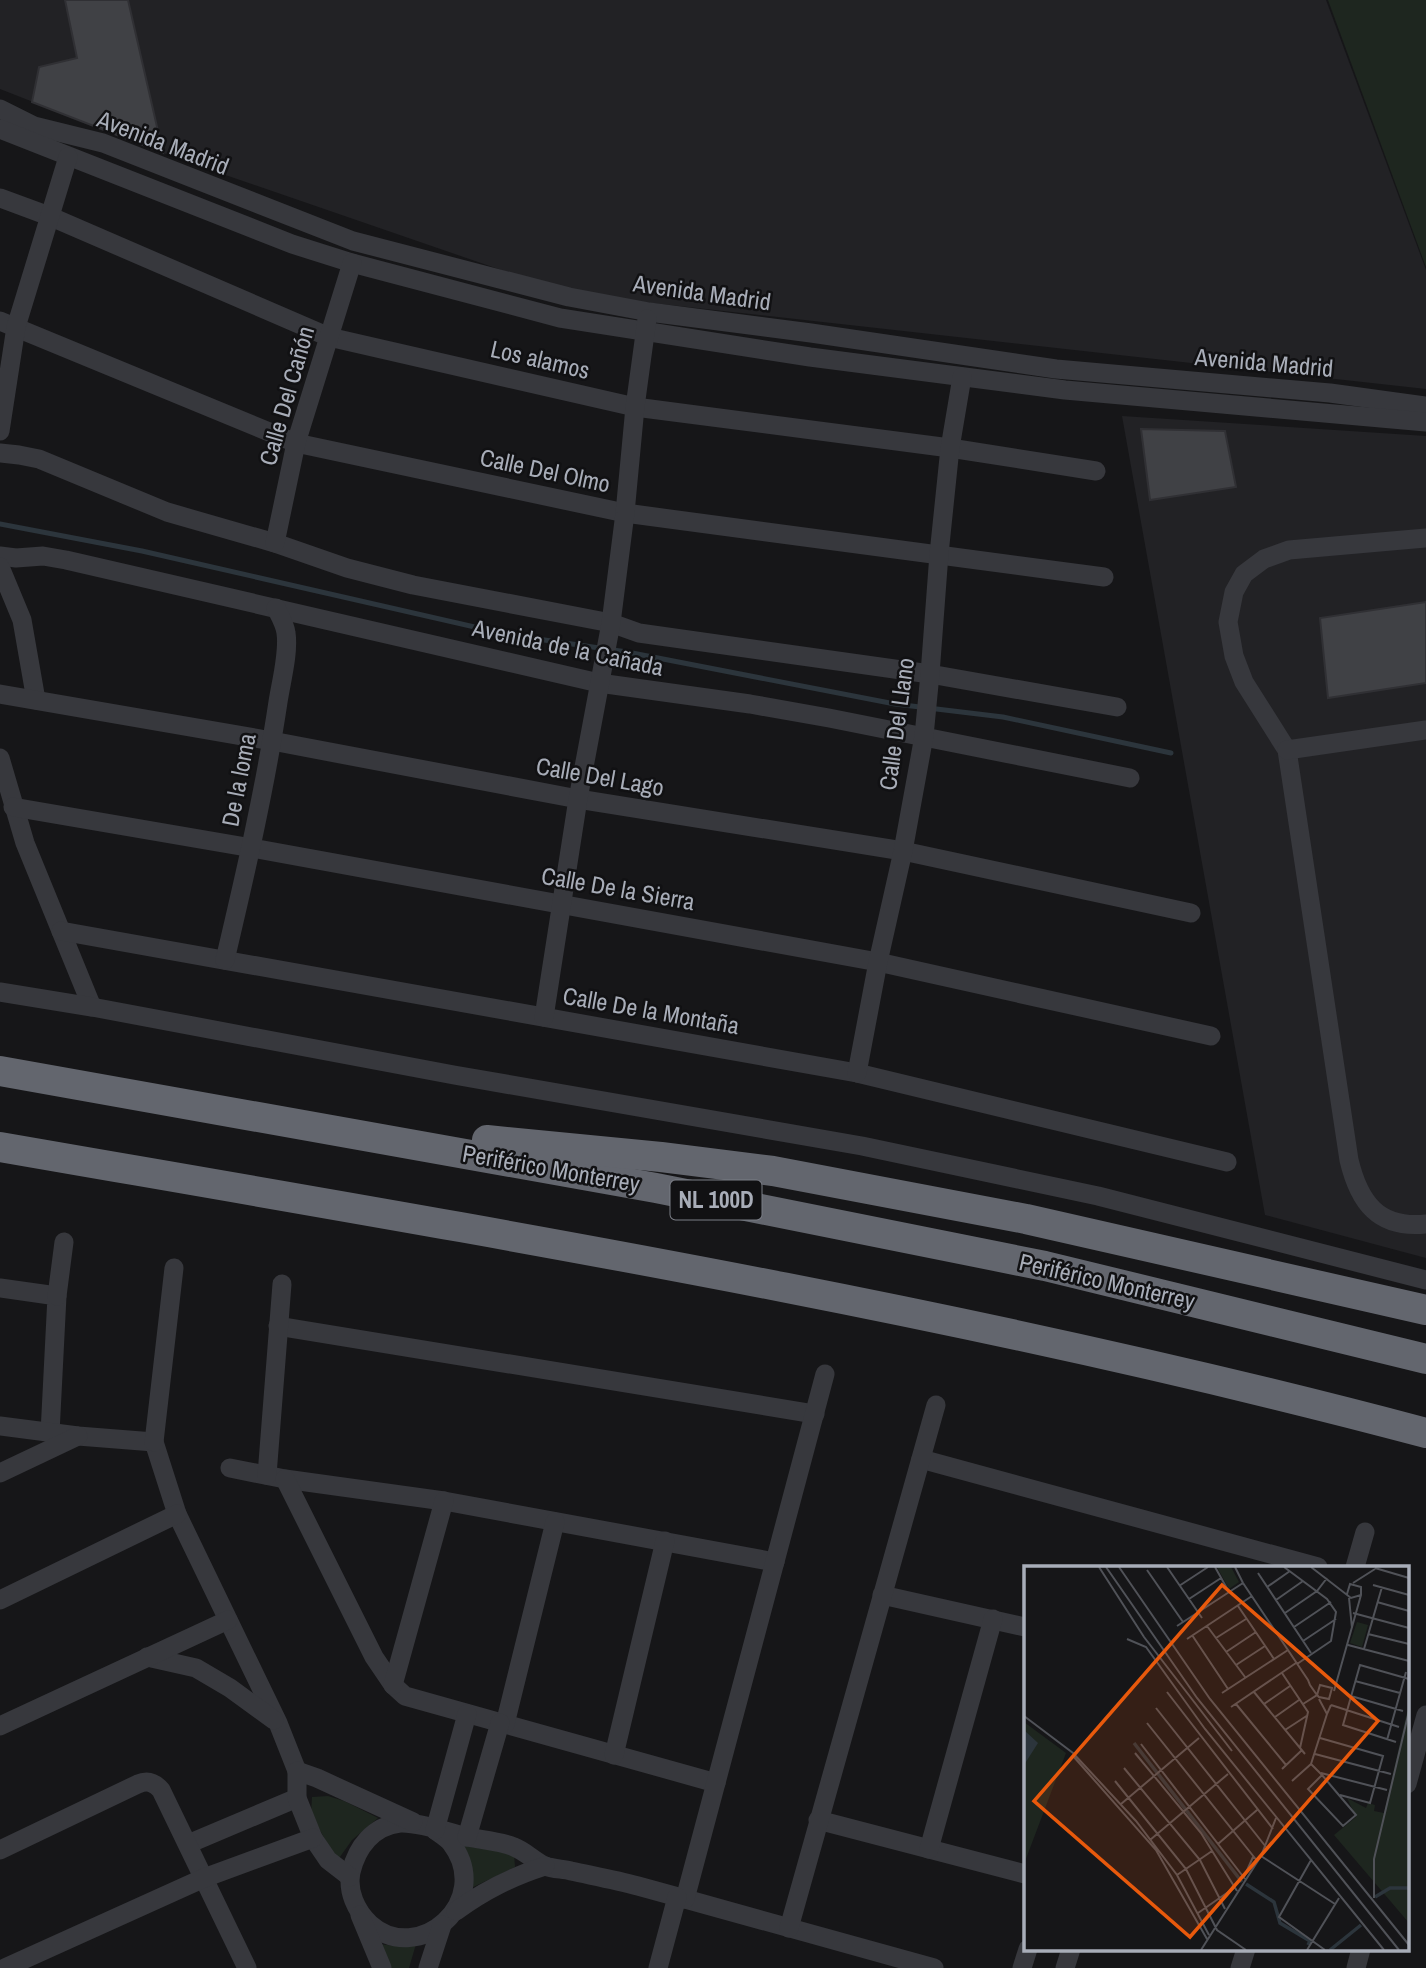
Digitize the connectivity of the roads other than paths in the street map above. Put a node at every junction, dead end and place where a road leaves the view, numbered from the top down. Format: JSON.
{"nodes":[{"id":1,"x":0,"y":109,"type":"edge"},
{"id":2,"x":0,"y":130,"type":"edge"},
{"id":3,"x":68,"y":156,"type":"junction"},
{"id":4,"x":0,"y":198,"type":"edge"},
{"id":5,"x":48,"y":216,"type":"junction"},
{"id":6,"x":352,"y":263,"type":"junction"},
{"id":7,"x":647,"y":321,"type":"junction"},
{"id":8,"x":8,"y":324,"type":"edge"},
{"id":9,"x":329,"y":337,"type":"junction"},
{"id":10,"x":962,"y":377,"type":"junction"},
{"id":11,"x":1426,"y":406,"type":"edge"},
{"id":12,"x":635,"y":407,"type":"junction"},
{"id":13,"x":1426,"y":422,"type":"edge"},
{"id":14,"x":0,"y":431,"type":"edge"},
{"id":15,"x":296,"y":443,"type":"junction"},
{"id":16,"x":950,"y":448,"type":"junction"},
{"id":17,"x":0,"y":453,"type":"edge"},
{"id":18,"x":1096,"y":471,"type":"dead end"},
{"id":19,"x":625,"y":513,"type":"junction"},
{"id":20,"x":1426,"y":538,"type":"edge"},
{"id":21,"x":275,"y":543,"type":"junction"},
{"id":22,"x":939,"y":554,"type":"junction"},
{"id":23,"x":0,"y":556,"type":"edge"},
{"id":24,"x":0,"y":567,"type":"edge"},
{"id":25,"x":1104,"y":577,"type":"dead end"},
{"id":26,"x":276,"y":608,"type":"junction"},
{"id":27,"x":610,"y":629,"type":"junction"},
{"id":28,"x":930,"y":674,"type":"junction"},
{"id":29,"x":600,"y":677,"type":"junction"},
{"id":30,"x":0,"y":694,"type":"edge"},
{"id":31,"x":36,"y":700,"type":"junction"},
{"id":32,"x":1117,"y":707,"type":"dead end"},
{"id":33,"x":1426,"y":730,"type":"edge"},
{"id":34,"x":925,"y":731,"type":"junction"},
{"id":35,"x":272,"y":741,"type":"junction"},
{"id":36,"x":1287,"y":750,"type":"junction"},
{"id":37,"x":0,"y":758,"type":"edge"},
{"id":38,"x":1129,"y":778,"type":"dead end"},
{"id":39,"x":578,"y":799,"type":"junction"},
{"id":40,"x":13,"y":807,"type":"junction"},
{"id":41,"x":252,"y":848,"type":"junction"},
{"id":42,"x":903,"y":852,"type":"junction"},
{"id":43,"x":561,"y":903,"type":"junction"},
{"id":44,"x":1191,"y":913,"type":"dead end"},
{"id":45,"x":61,"y":931,"type":"junction"},
{"id":46,"x":225,"y":960,"type":"junction"},
{"id":47,"x":878,"y":962,"type":"junction"},
{"id":48,"x":0,"y":992,"type":"edge"},
{"id":49,"x":92,"y":1007,"type":"junction"},
{"id":50,"x":544,"y":1017,"type":"junction"},
{"id":51,"x":1211,"y":1036,"type":"dead end"},
{"id":52,"x":0,"y":1071,"type":"edge"},
{"id":53,"x":856,"y":1073,"type":"junction"},
{"id":54,"x":400,"y":1141,"type":"junction"},
{"id":55,"x":0,"y":1147,"type":"edge"},
{"id":56,"x":1227,"y":1162,"type":"dead end"},
{"id":57,"x":1426,"y":1224,"type":"edge"},
{"id":58,"x":64,"y":1242,"type":"dead end"},
{"id":59,"x":174,"y":1268,"type":"dead end"},
{"id":60,"x":1426,"y":1280,"type":"edge"},
{"id":61,"x":282,"y":1284,"type":"dead end"},
{"id":62,"x":0,"y":1288,"type":"edge"},
{"id":63,"x":57,"y":1296,"type":"junction"},
{"id":64,"x":1426,"y":1310,"type":"edge"},
{"id":65,"x":278,"y":1325,"type":"junction"},
{"id":66,"x":1426,"y":1359,"type":"edge"},
{"id":67,"x":825,"y":1374,"type":"dead end"},
{"id":68,"x":936,"y":1405,"type":"dead end"},
{"id":69,"x":815,"y":1414,"type":"junction"},
{"id":70,"x":0,"y":1426,"type":"edge"},
{"id":71,"x":50,"y":1433,"type":"junction"},
{"id":72,"x":1426,"y":1433,"type":"edge"},
{"id":73,"x":78,"y":1436,"type":"junction"},
{"id":74,"x":155,"y":1442,"type":"junction"},
{"id":75,"x":921,"y":1459,"type":"junction"},
{"id":76,"x":230,"y":1468,"type":"dead end"},
{"id":77,"x":0,"y":1473,"type":"edge"},
{"id":78,"x":276,"y":1477,"type":"junction"},
{"id":79,"x":444,"y":1501,"type":"junction"},
{"id":80,"x":177,"y":1514,"type":"junction"},
{"id":81,"x":555,"y":1522,"type":"junction"},
{"id":82,"x":1366,"y":1532,"type":"dead end"},
{"id":83,"x":665,"y":1541,"type":"junction"},
{"id":84,"x":775,"y":1562,"type":"junction"},
{"id":85,"x":1314,"y":1566,"type":"edge"},
{"id":86,"x":1355,"y":1566,"type":"edge"},
{"id":87,"x":882,"y":1595,"type":"junction"},
{"id":88,"x":0,"y":1600,"type":"edge"},
{"id":89,"x":993,"y":1619,"type":"junction"},
{"id":90,"x":228,"y":1620,"type":"junction"},
{"id":91,"x":1024,"y":1627,"type":"edge"},
{"id":92,"x":147,"y":1657,"type":"junction"},
{"id":93,"x":393,"y":1685,"type":"junction"},
{"id":94,"x":467,"y":1714,"type":"junction"},
{"id":95,"x":1421,"y":1719,"type":"edge"},
{"id":96,"x":278,"y":1723,"type":"junction"},
{"id":97,"x":502,"y":1724,"type":"junction"},
{"id":98,"x":0,"y":1726,"type":"edge"},
{"id":99,"x":614,"y":1755,"type":"junction"},
{"id":100,"x":298,"y":1771,"type":"junction"},
{"id":101,"x":1408,"y":1779,"type":"edge"},
{"id":102,"x":716,"y":1783,"type":"junction"},
{"id":103,"x":297,"y":1798,"type":"junction"},
{"id":104,"x":818,"y":1820,"type":"junction"},
{"id":105,"x":426,"y":1827,"type":"junction"},
{"id":106,"x":467,"y":1837,"type":"junction"},
{"id":107,"x":313,"y":1838,"type":"junction"},
{"id":108,"x":188,"y":1844,"type":"junction"},
{"id":109,"x":929,"y":1849,"type":"junction"},
{"id":110,"x":0,"y":1850,"type":"edge"},
{"id":111,"x":545,"y":1866,"type":"junction"},
{"id":112,"x":1024,"y":1874,"type":"edge"},
{"id":113,"x":350,"y":1877,"type":"junction"},
{"id":114,"x":204,"y":1878,"type":"junction"},
{"id":115,"x":681,"y":1898,"type":"junction"},
{"id":116,"x":359,"y":1911,"type":"junction"},
{"id":117,"x":448,"y":1918,"type":"junction"},
{"id":118,"x":789,"y":1928,"type":"junction"},
{"id":119,"x":1027,"y":1951,"type":"edge"},
{"id":120,"x":1070,"y":1951,"type":"edge"},
{"id":121,"x":1245,"y":1951,"type":"edge"},
{"id":122,"x":5,"y":1968,"type":"edge"},
{"id":123,"x":247,"y":1968,"type":"edge"},
{"id":124,"x":382,"y":1968,"type":"edge"},
{"id":125,"x":428,"y":1968,"type":"edge"},
{"id":126,"x":658,"y":1968,"type":"edge"},
{"id":127,"x":934,"y":1968,"type":"edge"},
{"id":128,"x":1022,"y":1968,"type":"edge"},
{"id":129,"x":1065,"y":1968,"type":"edge"},
{"id":130,"x":1240,"y":1968,"type":"edge"}],
"edges":[{"from":1,"to":7,"type":"street","name":"Avenida Madrid"},
{"from":2,"to":3,"type":"street","name":"Avenida Madrid"},
{"from":3,"to":5,"type":"street"},
{"from":3,"to":6,"type":"street","name":"Avenida Madrid"},
{"from":4,"to":5,"type":"street","name":"Los alamos"},
{"from":5,"to":8,"type":"street"},
{"from":5,"to":9,"type":"street","name":"Los alamos"},
{"from":6,"to":7,"type":"street","name":"Avenida Madrid"},
{"from":6,"to":9,"type":"street","name":"Calle Del Cañón"},
{"from":7,"to":10,"type":"street","name":"Avenida Madrid"},
{"from":7,"to":11,"type":"street","name":"Avenida Madrid"},
{"from":7,"to":12,"type":"street"},
{"from":8,"to":14,"type":"street"},
{"from":8,"to":15,"type":"street","name":"Calle Del Olmo"},
{"from":9,"to":12,"type":"street","name":"Los alamos"},
{"from":9,"to":15,"type":"street","name":"Calle Del Cañón"},
{"from":10,"to":13,"type":"street","name":"Avenida Madrid"},
{"from":10,"to":16,"type":"street","name":"Calle Del Llano"},
{"from":12,"to":16,"type":"street","name":"Los alamos"},
{"from":12,"to":19,"type":"street"},
{"from":15,"to":19,"type":"street","name":"Calle Del Olmo"},
{"from":15,"to":21,"type":"street","name":"Calle Del Cañón"},
{"from":16,"to":18,"type":"street","name":"Los alamos"},
{"from":16,"to":22,"type":"street","name":"Calle Del Llano"},
{"from":17,"to":21,"type":"street","name":"Avenida de la Cañada"},
{"from":19,"to":22,"type":"street","name":"Calle Del Olmo"},
{"from":19,"to":27,"type":"street"},
{"from":20,"to":36,"type":"street"},
{"from":21,"to":27,"type":"street","name":"Avenida de la Cañada"},
{"from":22,"to":25,"type":"street","name":"Calle Del Olmo"},
{"from":22,"to":28,"type":"street","name":"Calle Del Llano"},
{"from":23,"to":26,"type":"street","name":"Avenida de la Cañada"},
{"from":24,"to":31,"type":"street"},
{"from":26,"to":29,"type":"street","name":"Avenida de la Cañada"},
{"from":26,"to":35,"type":"street","name":"De la loma"},
{"from":27,"to":28,"type":"street","name":"Avenida de la Cañada"},
{"from":27,"to":29,"type":"street"},
{"from":28,"to":32,"type":"street","name":"Avenida de la Cañada"},
{"from":28,"to":34,"type":"street","name":"Calle Del Llano"},
{"from":29,"to":34,"type":"street","name":"Avenida de la Cañada"},
{"from":29,"to":39,"type":"street"},
{"from":30,"to":31,"type":"street","name":"Calle Del Lago"},
{"from":31,"to":35,"type":"street","name":"Calle Del Lago"},
{"from":33,"to":36,"type":"street"},
{"from":34,"to":38,"type":"street","name":"Avenida de la Cañada"},
{"from":34,"to":42,"type":"street","name":"Calle Del Llano"},
{"from":35,"to":39,"type":"street","name":"Calle Del Lago"},
{"from":35,"to":41,"type":"street","name":"De la loma"},
{"from":36,"to":57,"type":"street"},
{"from":37,"to":40,"type":"street"},
{"from":39,"to":42,"type":"street","name":"Calle Del Lago"},
{"from":39,"to":43,"type":"street"},
{"from":40,"to":41,"type":"street","name":"Calle De la Sierra"},
{"from":40,"to":45,"type":"street"},
{"from":41,"to":43,"type":"street","name":"Calle De la Sierra"},
{"from":41,"to":46,"type":"street","name":"De la loma"},
{"from":42,"to":44,"type":"street","name":"Calle Del Lago"},
{"from":42,"to":47,"type":"street","name":"Calle Del Llano"},
{"from":43,"to":47,"type":"street","name":"Calle De la Sierra"},
{"from":43,"to":50,"type":"street"},
{"from":45,"to":46,"type":"street","name":"Calle De la Montaña"},
{"from":45,"to":49,"type":"street"},
{"from":46,"to":50,"type":"street","name":"Calle De la Montaña"},
{"from":47,"to":51,"type":"street","name":"Calle De la Sierra"},
{"from":47,"to":53,"type":"street","name":"Calle Del Llano"},
{"from":48,"to":49,"type":"street"},
{"from":49,"to":60,"type":"street"},
{"from":50,"to":53,"type":"street","name":"Calle De la Montaña"},
{"from":52,"to":54,"type":"highway","name":"Periférico Monterrey","number":"NL 100D"},
{"from":53,"to":56,"type":"street","name":"Calle De la Montaña"},
{"from":54,"to":64,"type":"highway"},
{"from":54,"to":66,"type":"highway","name":"Periférico Monterrey","number":"NL 100D"},
{"from":55,"to":72,"type":"highway"},
{"from":58,"to":63,"type":"street"},
{"from":59,"to":74,"type":"street"},
{"from":61,"to":65,"type":"street"},
{"from":62,"to":63,"type":"street"},
{"from":63,"to":71,"type":"street"},
{"from":65,"to":69,"type":"street"},
{"from":65,"to":78,"type":"street"},
{"from":67,"to":69,"type":"street"},
{"from":68,"to":75,"type":"street"},
{"from":69,"to":84,"type":"street"},
{"from":70,"to":71,"type":"street"},
{"from":71,"to":73,"type":"street"},
{"from":73,"to":74,"type":"street"},
{"from":73,"to":77,"type":"street"},
{"from":74,"to":80,"type":"street"},
{"from":75,"to":85,"type":"street"},
{"from":75,"to":87,"type":"street"},
{"from":76,"to":78,"type":"street"},
{"from":78,"to":79,"type":"street"},
{"from":78,"to":93,"type":"street"},
{"from":79,"to":81,"type":"street"},
{"from":79,"to":93,"type":"street"},
{"from":80,"to":88,"type":"street"},
{"from":80,"to":90,"type":"street"},
{"from":81,"to":83,"type":"street"},
{"from":81,"to":97,"type":"street"},
{"from":82,"to":86,"type":"street"},
{"from":83,"to":84,"type":"street"},
{"from":83,"to":99,"type":"street"},
{"from":84,"to":102,"type":"street"},
{"from":87,"to":89,"type":"street"},
{"from":87,"to":104,"type":"street"},
{"from":89,"to":91,"type":"street"},
{"from":89,"to":109,"type":"street"},
{"from":90,"to":92,"type":"street"},
{"from":90,"to":96,"type":"street"},
{"from":92,"to":96,"type":"street"},
{"from":92,"to":98,"type":"street"},
{"from":93,"to":94,"type":"street"},
{"from":94,"to":97,"type":"street"},
{"from":94,"to":105,"type":"street"},
{"from":95,"to":101,"type":"street"},
{"from":96,"to":100,"type":"street"},
{"from":97,"to":99,"type":"street"},
{"from":97,"to":106,"type":"street"},
{"from":99,"to":102,"type":"street"},
{"from":100,"to":103,"type":"street"},
{"from":100,"to":105,"type":"street"},
{"from":102,"to":115,"type":"street"},
{"from":103,"to":107,"type":"street"},
{"from":103,"to":108,"type":"street"},
{"from":104,"to":109,"type":"street"},
{"from":104,"to":118,"type":"street"},
{"from":105,"to":106,"type":"street"},
{"from":105,"to":113,"type":"street"},
{"from":105,"to":117,"type":"street"},
{"from":106,"to":111,"type":"street"},
{"from":107,"to":113,"type":"street"},
{"from":107,"to":114,"type":"street"},
{"from":108,"to":110,"type":"street"},
{"from":108,"to":114,"type":"street"},
{"from":109,"to":112,"type":"street"},
{"from":111,"to":115,"type":"street"},
{"from":111,"to":117,"type":"street"},
{"from":113,"to":116,"type":"street"},
{"from":114,"to":122,"type":"street"},
{"from":114,"to":123,"type":"street"},
{"from":115,"to":118,"type":"street"},
{"from":115,"to":126,"type":"street"},
{"from":116,"to":117,"type":"street"},
{"from":116,"to":124,"type":"street"},
{"from":117,"to":125,"type":"street"},
{"from":118,"to":127,"type":"street"},
{"from":119,"to":128,"type":"street"},
{"from":120,"to":129,"type":"street"},
{"from":121,"to":130,"type":"street"}]}
